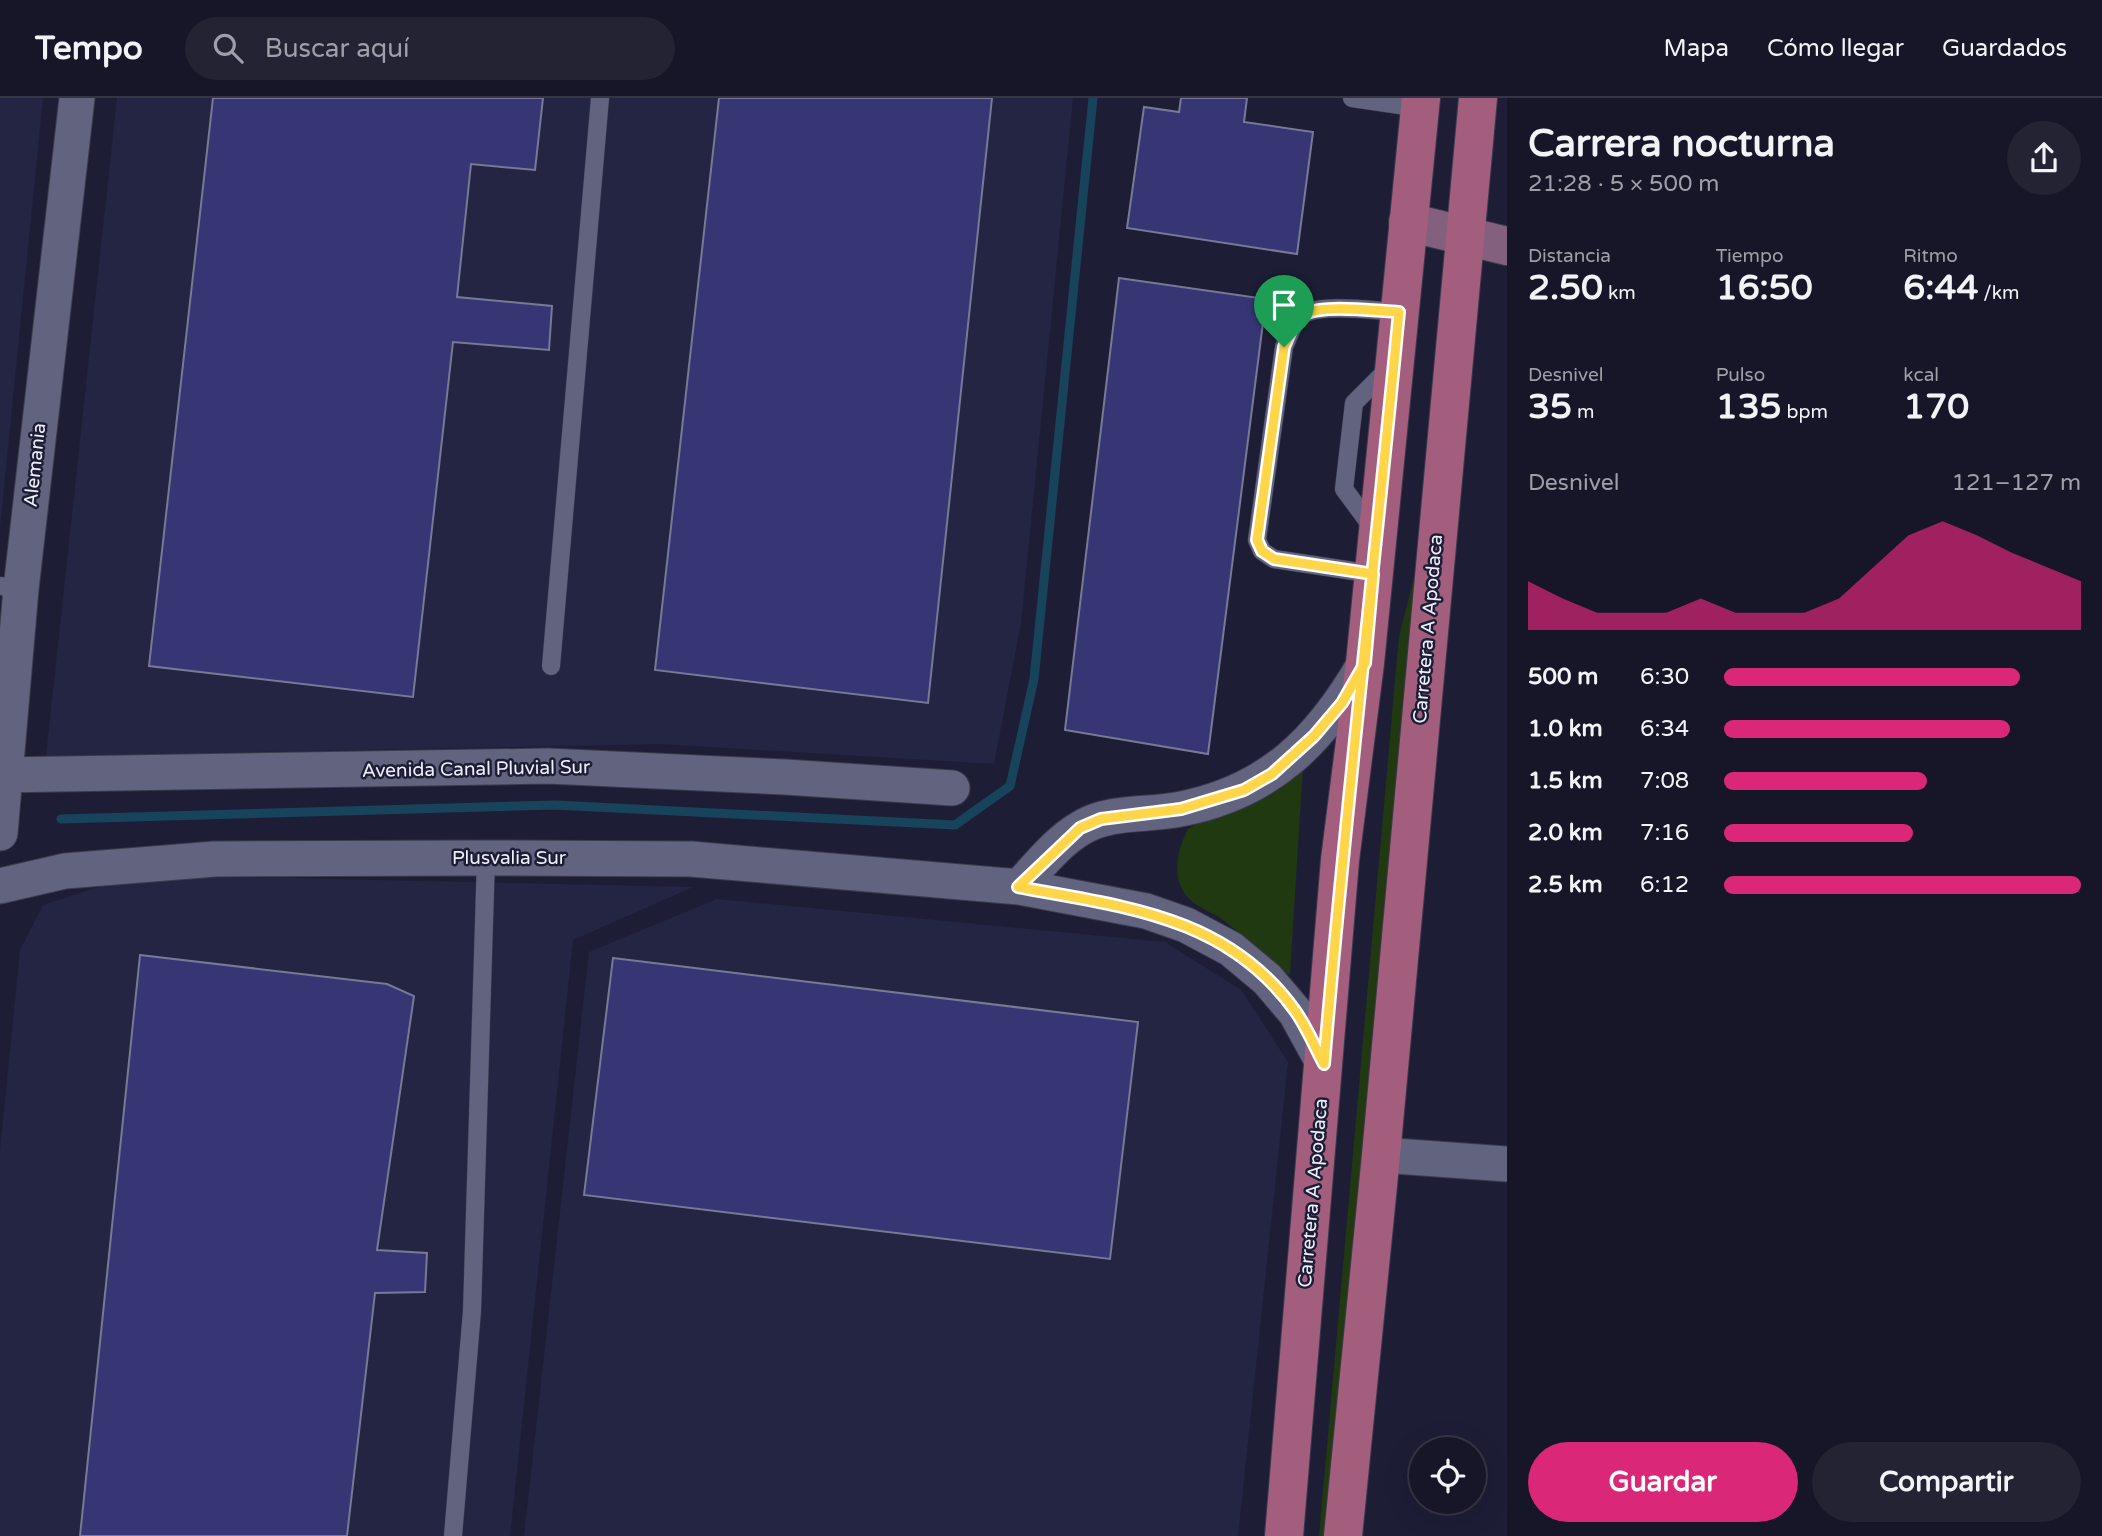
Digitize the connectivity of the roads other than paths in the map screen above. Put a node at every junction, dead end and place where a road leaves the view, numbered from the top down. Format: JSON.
{"nodes":[{"id":1,"x":77,"y":98,"type":"edge"},
{"id":2,"x":600,"y":98,"type":"edge"},
{"id":3,"x":1352,"y":98,"type":"edge"},
{"id":4,"x":1478,"y":98,"type":"edge"},
{"id":5,"x":1420,"y":103,"type":"edge"},
{"id":6,"x":1408,"y":222,"type":"junction"},
{"id":7,"x":1464,"y":233,"type":"junction"},
{"id":8,"x":1507,"y":246,"type":"edge"},
{"id":9,"x":1399,"y":312,"type":"junction"},
{"id":10,"x":1373,"y":574,"type":"junction"},
{"id":11,"x":10,"y":587,"type":"edge"},
{"id":12,"x":1365,"y":663,"type":"junction"},
{"id":13,"x":551,"y":666,"type":"dead end"},
{"id":14,"x":2,"y":775,"type":"edge"},
{"id":15,"x":951,"y":788,"type":"dead end"},
{"id":16,"x":0,"y":834,"type":"edge"},
{"id":17,"x":486,"y":858,"type":"junction"},
{"id":18,"x":0,"y":886,"type":"edge"},
{"id":19,"x":1018,"y":887,"type":"junction"},
{"id":20,"x":1324,"y":1064,"type":"junction"},
{"id":21,"x":1394,"y":1156,"type":"junction"},
{"id":22,"x":1507,"y":1164,"type":"edge"},
{"id":23,"x":453,"y":1536,"type":"edge"},
{"id":24,"x":1284,"y":1536,"type":"edge"},
{"id":25,"x":1343,"y":1536,"type":"edge"},
{"id":26,"x":1369,"y":1536,"type":"edge"}],
"edges":[{"from":1,"to":11,"type":"street","name":"Alemania"},
{"from":2,"to":13,"type":"lane"},
{"from":3,"to":5,"type":"lane"},
{"from":4,"to":7,"type":"main road","name":"Carretera A Apodaca"},
{"from":5,"to":6,"type":"main road","name":"Carretera A Apodaca"},
{"from":6,"to":7,"type":"main road"},
{"from":6,"to":9,"type":"main road","name":"Carretera A Apodaca"},
{"from":7,"to":8,"type":"main road"},
{"from":7,"to":21,"type":"main road","name":"Carretera A Apodaca"},
{"from":9,"to":10,"type":"main road","name":"Carretera A Apodaca"},
{"from":9,"to":10,"type":"lane"},
{"from":10,"to":12,"type":"main road","name":"Carretera A Apodaca"},
{"from":11,"to":14,"type":"street","name":"Alemania"},
{"from":12,"to":19,"type":"street"},
{"from":12,"to":20,"type":"main road","name":"Carretera A Apodaca"},
{"from":14,"to":15,"type":"street","name":"Avenida Canal Pluvial Sur"},
{"from":14,"to":16,"type":"street","name":"Alemania"},
{"from":17,"to":18,"type":"street","name":"Plusvalia Sur"},
{"from":17,"to":19,"type":"street","name":"Plusvalia Sur"},
{"from":17,"to":23,"type":"lane"},
{"from":19,"to":20,"type":"street","name":"Plusvalia Sur"},
{"from":20,"to":24,"type":"main road","name":"Carretera A Apodaca"},
{"from":21,"to":22,"type":"street"},
{"from":21,"to":25,"type":"main road","name":"Carretera A Apodaca"},
{"from":21,"to":26,"type":"main road"}]}
